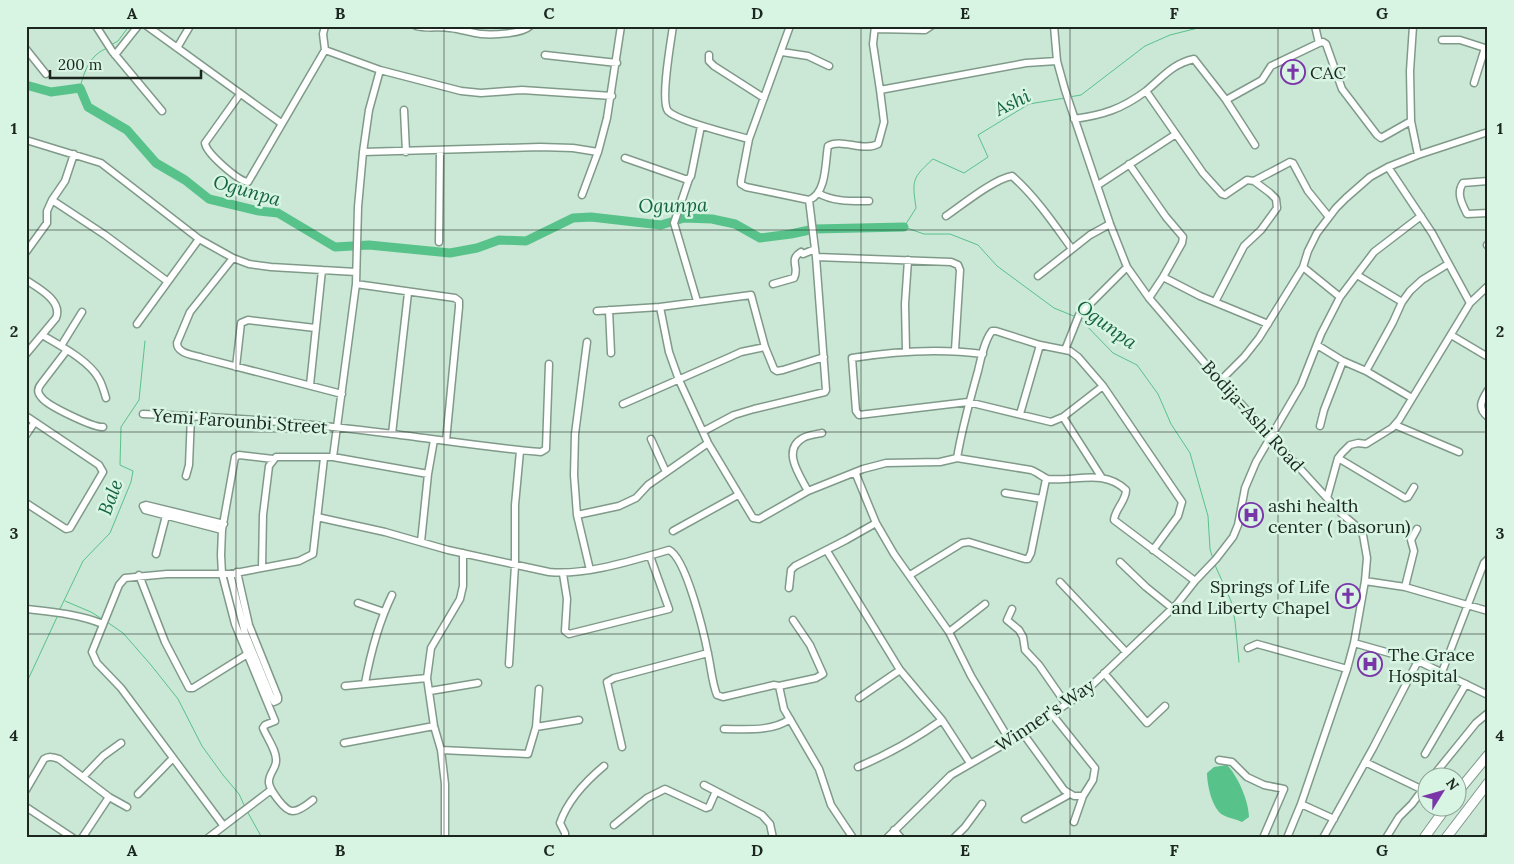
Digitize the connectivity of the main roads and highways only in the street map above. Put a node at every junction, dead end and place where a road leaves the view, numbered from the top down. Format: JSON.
{"nodes":[{"id":1,"x":1488,"y":755,"type":"edge"},
{"id":2,"x":1466,"y":782,"type":"edge"},
{"id":3,"x":1488,"y":783,"type":"edge"},
{"id":4,"x":1440,"y":816,"type":"edge"},
{"id":5,"x":1424,"y":838,"type":"edge"},
{"id":6,"x":1446,"y":838,"type":"edge"}],
"edges":[{"from":1,"to":2,"type":"highway"},
{"from":3,"to":6,"type":"highway"},
{"from":4,"to":5,"type":"highway"}]}
